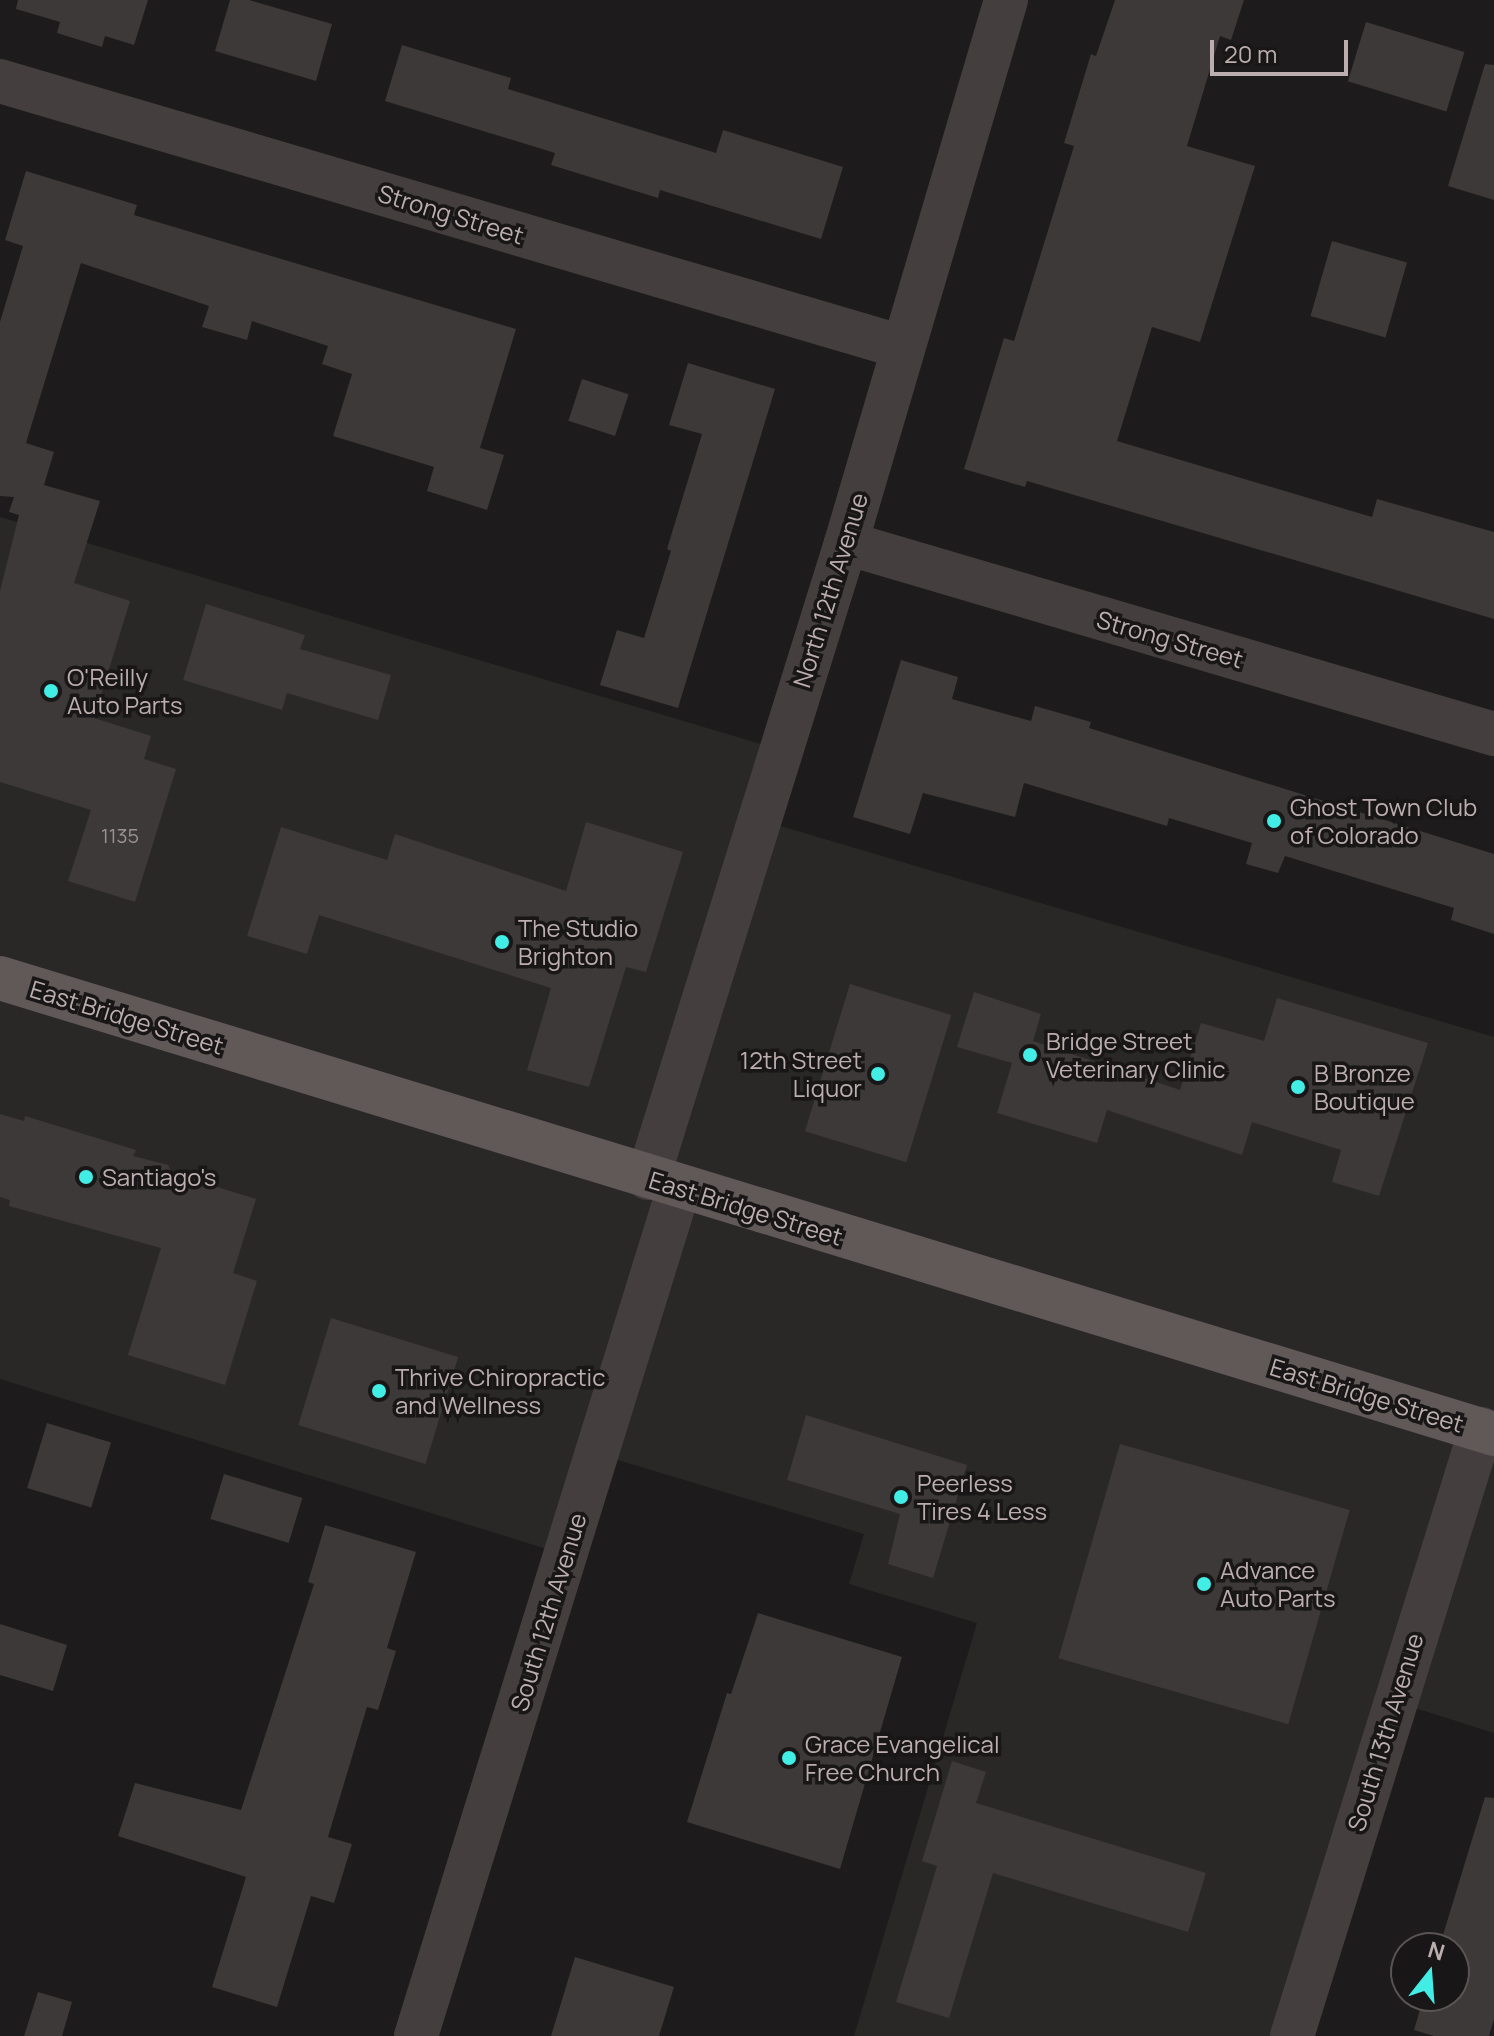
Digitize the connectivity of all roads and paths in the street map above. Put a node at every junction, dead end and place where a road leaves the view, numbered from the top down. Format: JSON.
{"nodes":[{"id":1,"x":1006,"y":0,"type":"edge"},
{"id":2,"x":0,"y":81,"type":"edge"},
{"id":3,"x":902,"y":347,"type":"junction"},
{"id":4,"x":846,"y":543,"type":"junction"},
{"id":5,"x":1494,"y":734,"type":"edge"},
{"id":6,"x":0,"y":978,"type":"edge"},
{"id":7,"x":663,"y":1183,"type":"junction"},
{"id":8,"x":1487,"y":1432,"type":"edge"},
{"id":9,"x":416,"y":2036,"type":"edge"},
{"id":10,"x":1292,"y":2036,"type":"edge"}],
"edges":[{"from":1,"to":3,"type":"street","name":"North 12th Avenue"},
{"from":2,"to":3,"type":"street","name":"Strong Street"},
{"from":3,"to":4,"type":"street","name":"North 12th Avenue"},
{"from":4,"to":5,"type":"street","name":"Strong Street"},
{"from":4,"to":7,"type":"street","name":"North 12th Avenue"},
{"from":6,"to":7,"type":"main road","name":"East Bridge Street"},
{"from":7,"to":8,"type":"main road","name":"East Bridge Street"},
{"from":7,"to":9,"type":"street","name":"South 12th Avenue"},
{"from":8,"to":10,"type":"street","name":"South 13th Avenue"}]}
